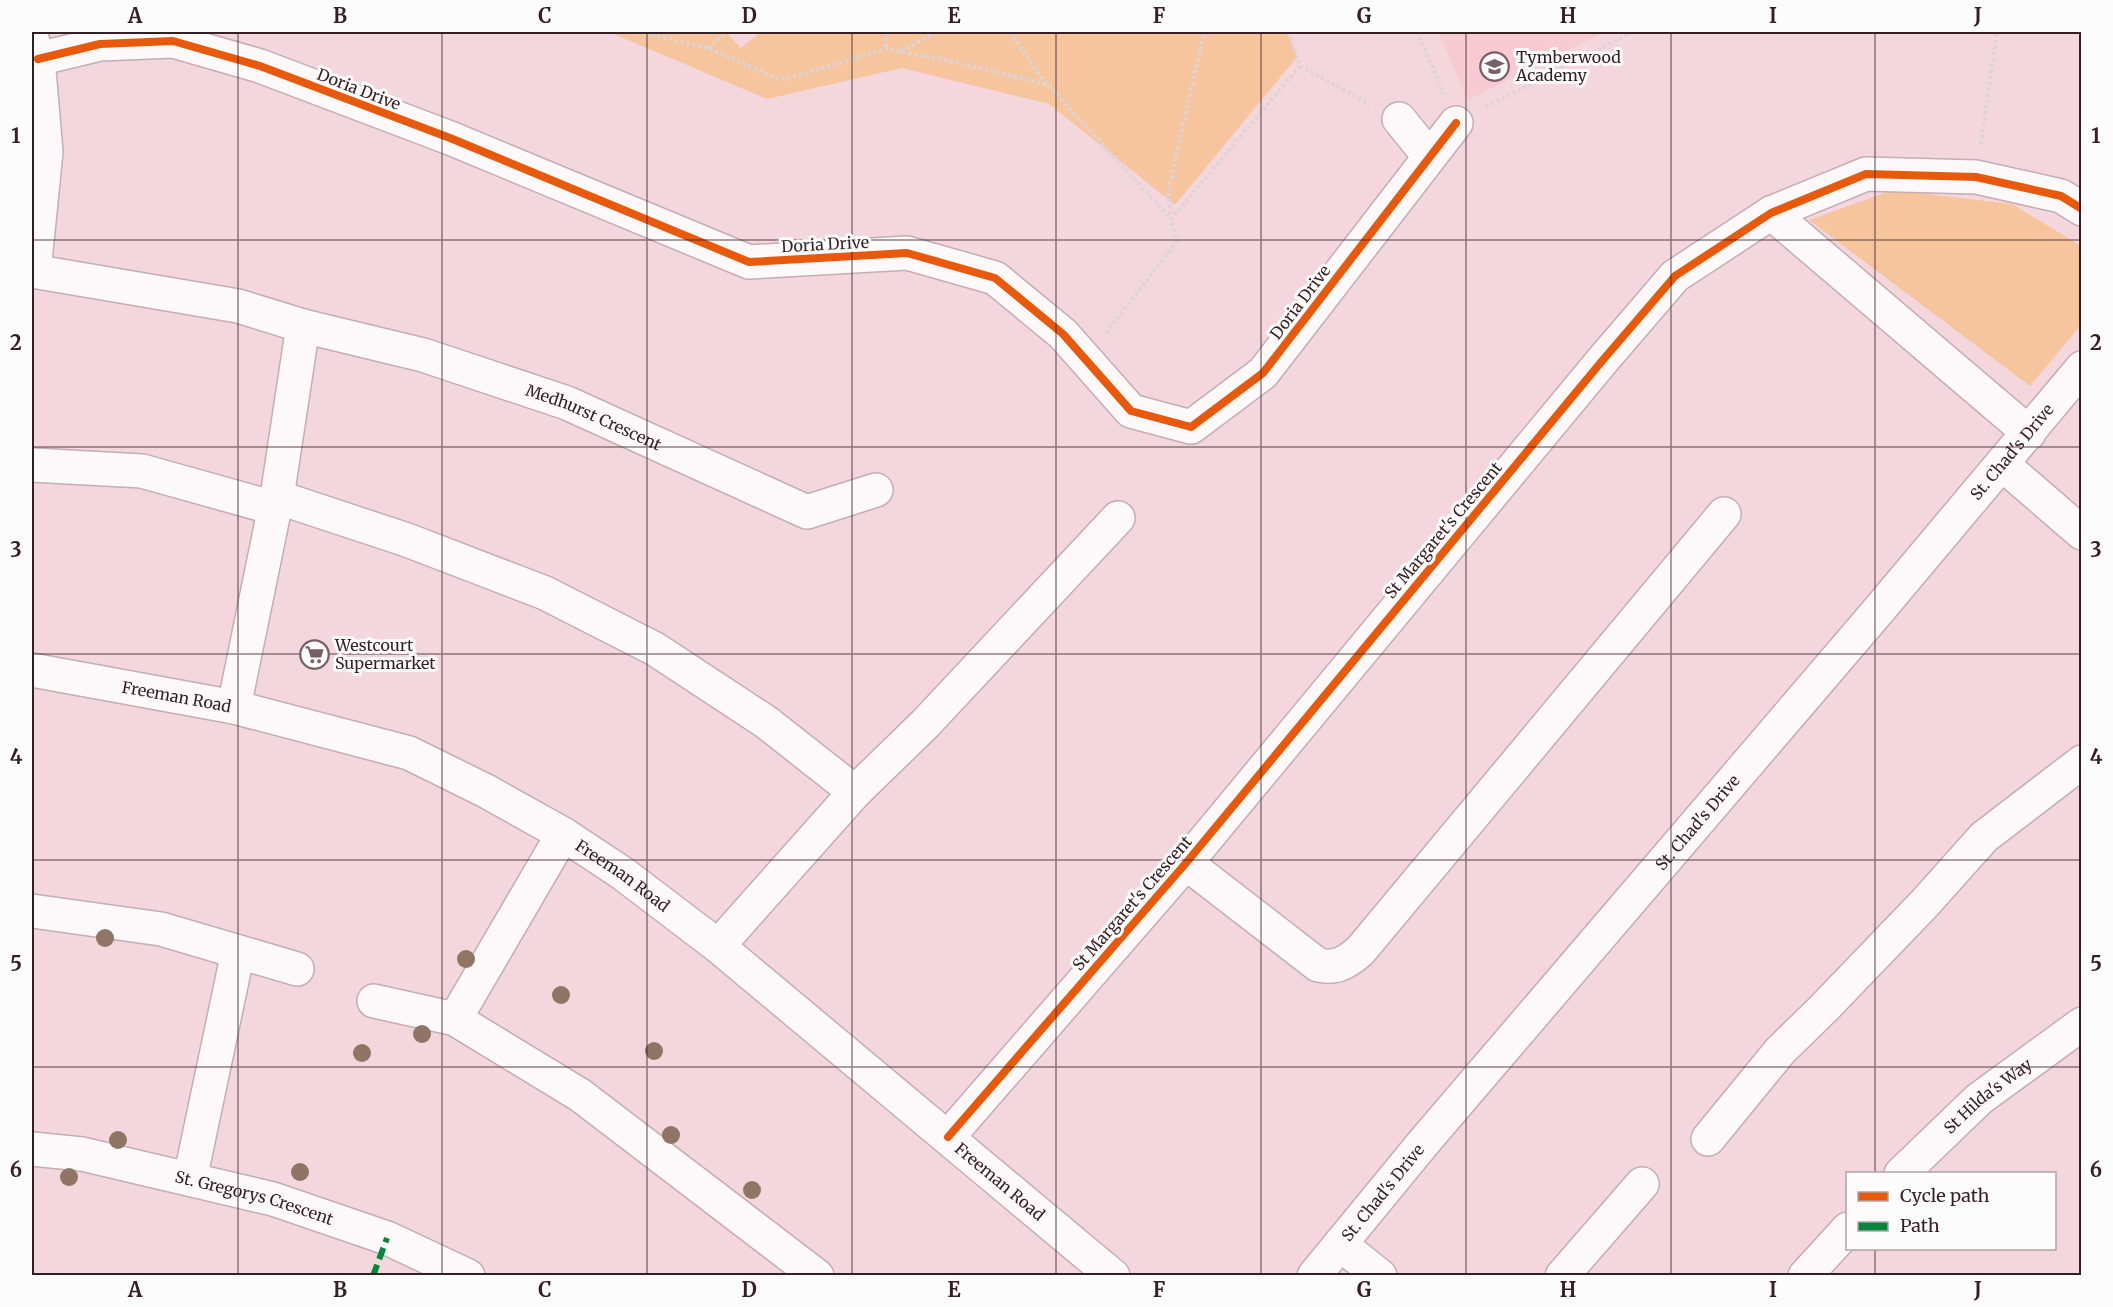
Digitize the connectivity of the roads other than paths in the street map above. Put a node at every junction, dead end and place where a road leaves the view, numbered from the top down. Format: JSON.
{"nodes":[{"id":1,"x":35,"y":49,"type":"edge"},
{"id":2,"x":1399,"y":119,"type":"road end"},
{"id":3,"x":1456,"y":123,"type":"road end"},
{"id":4,"x":1429,"y":156,"type":"junction"},
{"id":5,"x":2082,"y":209,"type":"edge"},
{"id":6,"x":1770,"y":213,"type":"junction"},
{"id":7,"x":33,"y":271,"type":"edge"},
{"id":8,"x":303,"y":326,"type":"junction"},
{"id":9,"x":2082,"y":368,"type":"edge"},
{"id":10,"x":2029,"y":433,"type":"junction"},
{"id":11,"x":2002,"y":464,"type":"junction"},
{"id":12,"x":32,"y":465,"type":"edge"},
{"id":13,"x":876,"y":490,"type":"dead end"},
{"id":14,"x":275,"y":502,"type":"junction"},
{"id":15,"x":1724,"y":514,"type":"dead end"},
{"id":16,"x":1118,"y":518,"type":"dead end"},
{"id":17,"x":2082,"y":533,"type":"edge"},
{"id":18,"x":32,"y":670,"type":"edge"},
{"id":19,"x":234,"y":707,"type":"junction"},
{"id":20,"x":2082,"y":762,"type":"edge"},
{"id":21,"x":855,"y":792,"type":"junction"},
{"id":22,"x":563,"y":834,"type":"junction"},
{"id":23,"x":1186,"y":863,"type":"junction"},
{"id":24,"x":32,"y":911,"type":"edge"},
{"id":25,"x":718,"y":946,"type":"junction"},
{"id":26,"x":238,"y":952,"type":"junction"},
{"id":27,"x":297,"y":969,"type":"dead end"},
{"id":28,"x":374,"y":1001,"type":"dead end"},
{"id":29,"x":455,"y":1019,"type":"junction"},
{"id":30,"x":2077,"y":1035,"type":"edge"},
{"id":31,"x":948,"y":1137,"type":"junction"},
{"id":32,"x":1708,"y":1139,"type":"dead end"},
{"id":33,"x":32,"y":1149,"type":"edge"},
{"id":34,"x":1902,"y":1172,"type":"edge"},
{"id":35,"x":190,"y":1179,"type":"junction"},
{"id":36,"x":1642,"y":1184,"type":"dead end"},
{"id":37,"x":1846,"y":1231,"type":"edge"},
{"id":38,"x":1340,"y":1244,"type":"junction"},
{"id":39,"x":468,"y":1275,"type":"edge"},
{"id":40,"x":817,"y":1275,"type":"edge"},
{"id":41,"x":1113,"y":1275,"type":"edge"},
{"id":42,"x":1314,"y":1275,"type":"edge"},
{"id":43,"x":1380,"y":1275,"type":"edge"},
{"id":44,"x":1562,"y":1275,"type":"edge"},
{"id":45,"x":1805,"y":1275,"type":"edge"}],
"edges":[{"from":1,"to":4,"type":"street","name":"Doria Drive"},
{"from":1,"to":7,"type":"street"},
{"from":2,"to":4,"type":"street"},
{"from":3,"to":4,"type":"street","name":"Doria Drive"},
{"from":5,"to":6,"type":"street","name":"St Margaret's Crescent"},
{"from":6,"to":10,"type":"street"},
{"from":6,"to":23,"type":"street","name":"St Margaret's Crescent"},
{"from":7,"to":8,"type":"street","name":"Medhurst Crescent"},
{"from":8,"to":13,"type":"street","name":"Medhurst Crescent"},
{"from":8,"to":14,"type":"street"},
{"from":9,"to":10,"type":"street","name":"St. Chad's Drive"},
{"from":10,"to":11,"type":"street","name":"St. Chad's Drive"},
{"from":11,"to":17,"type":"street"},
{"from":11,"to":38,"type":"street","name":"St. Chad's Drive"},
{"from":12,"to":14,"type":"street"},
{"from":14,"to":19,"type":"street"},
{"from":14,"to":21,"type":"street"},
{"from":15,"to":23,"type":"street"},
{"from":16,"to":21,"type":"street"},
{"from":18,"to":19,"type":"street","name":"Freeman Road"},
{"from":19,"to":22,"type":"street","name":"Freeman Road"},
{"from":20,"to":32,"type":"street"},
{"from":21,"to":25,"type":"street"},
{"from":22,"to":25,"type":"street","name":"Freeman Road"},
{"from":22,"to":29,"type":"street"},
{"from":23,"to":31,"type":"street","name":"St Margaret's Crescent"},
{"from":24,"to":26,"type":"street"},
{"from":25,"to":31,"type":"street","name":"Freeman Road"},
{"from":26,"to":27,"type":"street"},
{"from":26,"to":35,"type":"street"},
{"from":28,"to":29,"type":"street"},
{"from":29,"to":40,"type":"street"},
{"from":30,"to":34,"type":"street","name":"St Hilda's Way"},
{"from":31,"to":41,"type":"street","name":"Freeman Road"},
{"from":33,"to":35,"type":"street","name":"St. Gregorys Crescent"},
{"from":35,"to":39,"type":"street","name":"St. Gregorys Crescent"},
{"from":36,"to":44,"type":"street"},
{"from":37,"to":45,"type":"street"},
{"from":38,"to":42,"type":"street","name":"St. Chad's Drive"},
{"from":38,"to":43,"type":"street"}]}
